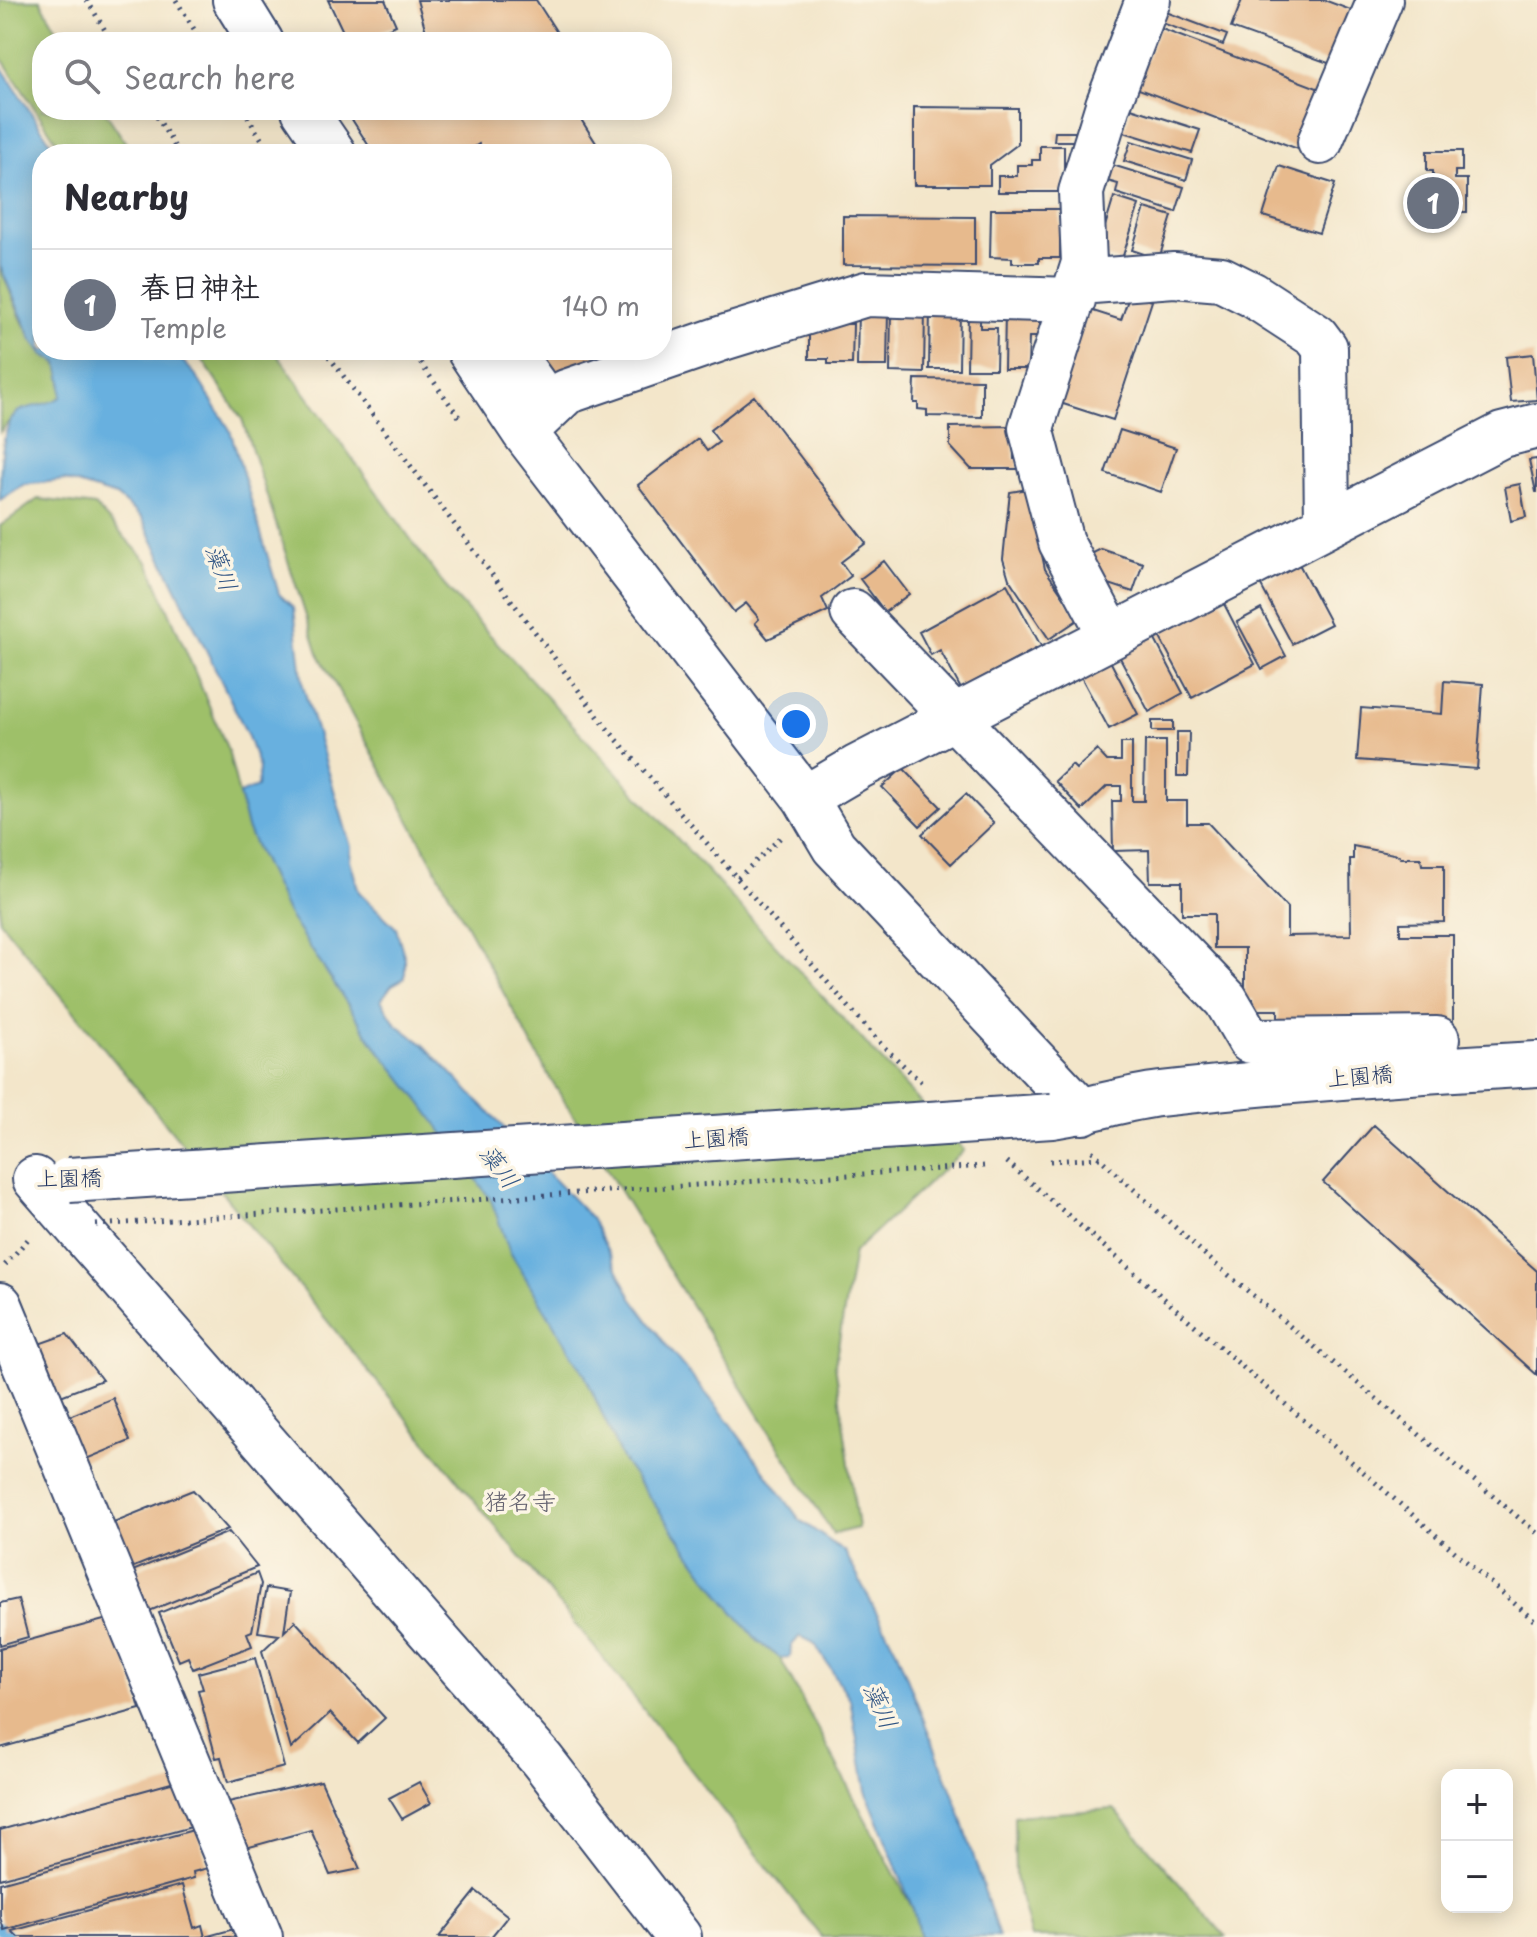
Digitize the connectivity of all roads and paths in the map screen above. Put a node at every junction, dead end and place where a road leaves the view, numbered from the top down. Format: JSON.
{"nodes":[{"id":1,"x":87,"y":0,"type":"edge"},
{"id":2,"x":176,"y":0,"type":"edge"},
{"id":3,"x":235,"y":0,"type":"edge"},
{"id":4,"x":1148,"y":0,"type":"edge"},
{"id":5,"x":1380,"y":0,"type":"edge"},
{"id":6,"x":106,"y":32,"type":"edge"},
{"id":7,"x":196,"y":32,"type":"edge"},
{"id":8,"x":255,"y":32,"type":"edge"},
{"id":9,"x":159,"y":120,"type":"edge"},
{"id":10,"x":249,"y":120,"type":"edge"},
{"id":11,"x":311,"y":120,"type":"edge"},
{"id":12,"x":1320,"y":142,"type":"dead end"},
{"id":13,"x":173,"y":144,"type":"edge"},
{"id":14,"x":265,"y":144,"type":"edge"},
{"id":15,"x":327,"y":144,"type":"edge"},
{"id":16,"x":1076,"y":291,"type":"junction"},
{"id":17,"x":672,"y":349,"type":"edge"},
{"id":18,"x":331,"y":360,"type":"edge"},
{"id":19,"x":479,"y":360,"type":"edge"},
{"id":20,"x":513,"y":360,"type":"edge"},
{"id":21,"x":605,"y":363,"type":"edge"},
{"id":22,"x":536,"y":419,"type":"junction"},
{"id":23,"x":1537,"y":426,"type":"edge"},
{"id":24,"x":1327,"y":525,"type":"junction"},
{"id":25,"x":853,"y":612,"type":"dead end"},
{"id":26,"x":1111,"y":636,"type":"junction"},
{"id":27,"x":952,"y":718,"type":"junction"},
{"id":28,"x":796,"y":814,"type":"junction"},
{"id":29,"x":738,"y":878,"type":"junction"},
{"id":30,"x":1433,"y":1054,"type":"junction"},
{"id":31,"x":1537,"y":1064,"type":"edge"},
{"id":32,"x":926,"y":1086,"type":"dead end"},
{"id":33,"x":1075,"y":1126,"type":"junction"},
{"id":34,"x":1100,"y":1158,"type":"junction"},
{"id":35,"x":1037,"y":1162,"type":"dead end"},
{"id":36,"x":1021,"y":1163,"type":"dead end"},
{"id":37,"x":989,"y":1165,"type":"dead end"},
{"id":38,"x":35,"y":1179,"type":"edge"},
{"id":39,"x":96,"y":1225,"type":"dead end"},
{"id":40,"x":38,"y":1229,"type":"dead end"},
{"id":41,"x":0,"y":1270,"type":"edge"},
{"id":42,"x":0,"y":1305,"type":"edge"},
{"id":43,"x":1537,"y":1533,"type":"edge"},
{"id":44,"x":1537,"y":1623,"type":"edge"},
{"id":45,"x":260,"y":1937,"type":"edge"},
{"id":46,"x":679,"y":1937,"type":"edge"}],
"edges":[{"from":1,"to":6,"type":"path"},
{"from":2,"to":7,"type":"path"},
{"from":3,"to":8,"type":"street"},
{"from":4,"to":16,"type":"street"},
{"from":5,"to":12,"type":"street"},
{"from":9,"to":13,"type":"path"},
{"from":10,"to":14,"type":"path"},
{"from":11,"to":15,"type":"street"},
{"from":16,"to":17,"type":"street"},
{"from":16,"to":24,"type":"street"},
{"from":16,"to":26,"type":"street"},
{"from":18,"to":29,"type":"path"},
{"from":19,"to":22,"type":"street"},
{"from":20,"to":22,"type":"street"},
{"from":21,"to":22,"type":"street"},
{"from":22,"to":28,"type":"street"},
{"from":23,"to":24,"type":"street"},
{"from":24,"to":26,"type":"street"},
{"from":25,"to":27,"type":"street"},
{"from":26,"to":27,"type":"street"},
{"from":27,"to":28,"type":"street"},
{"from":27,"to":30,"type":"street"},
{"from":28,"to":29,"type":"path"},
{"from":28,"to":33,"type":"street"},
{"from":29,"to":32,"type":"path"},
{"from":30,"to":31,"type":"street"},
{"from":30,"to":33,"type":"street","name":"上園橋"},
{"from":33,"to":34,"type":"path"},
{"from":33,"to":38,"type":"street","name":"上園橋","bridge":true},
{"from":34,"to":35,"type":"path","bridge":true},
{"from":34,"to":43,"type":"path"},
{"from":36,"to":44,"type":"path"},
{"from":37,"to":39,"type":"path","bridge":true},
{"from":38,"to":46,"type":"street"},
{"from":40,"to":41,"type":"path"},
{"from":42,"to":45,"type":"street"}]}
